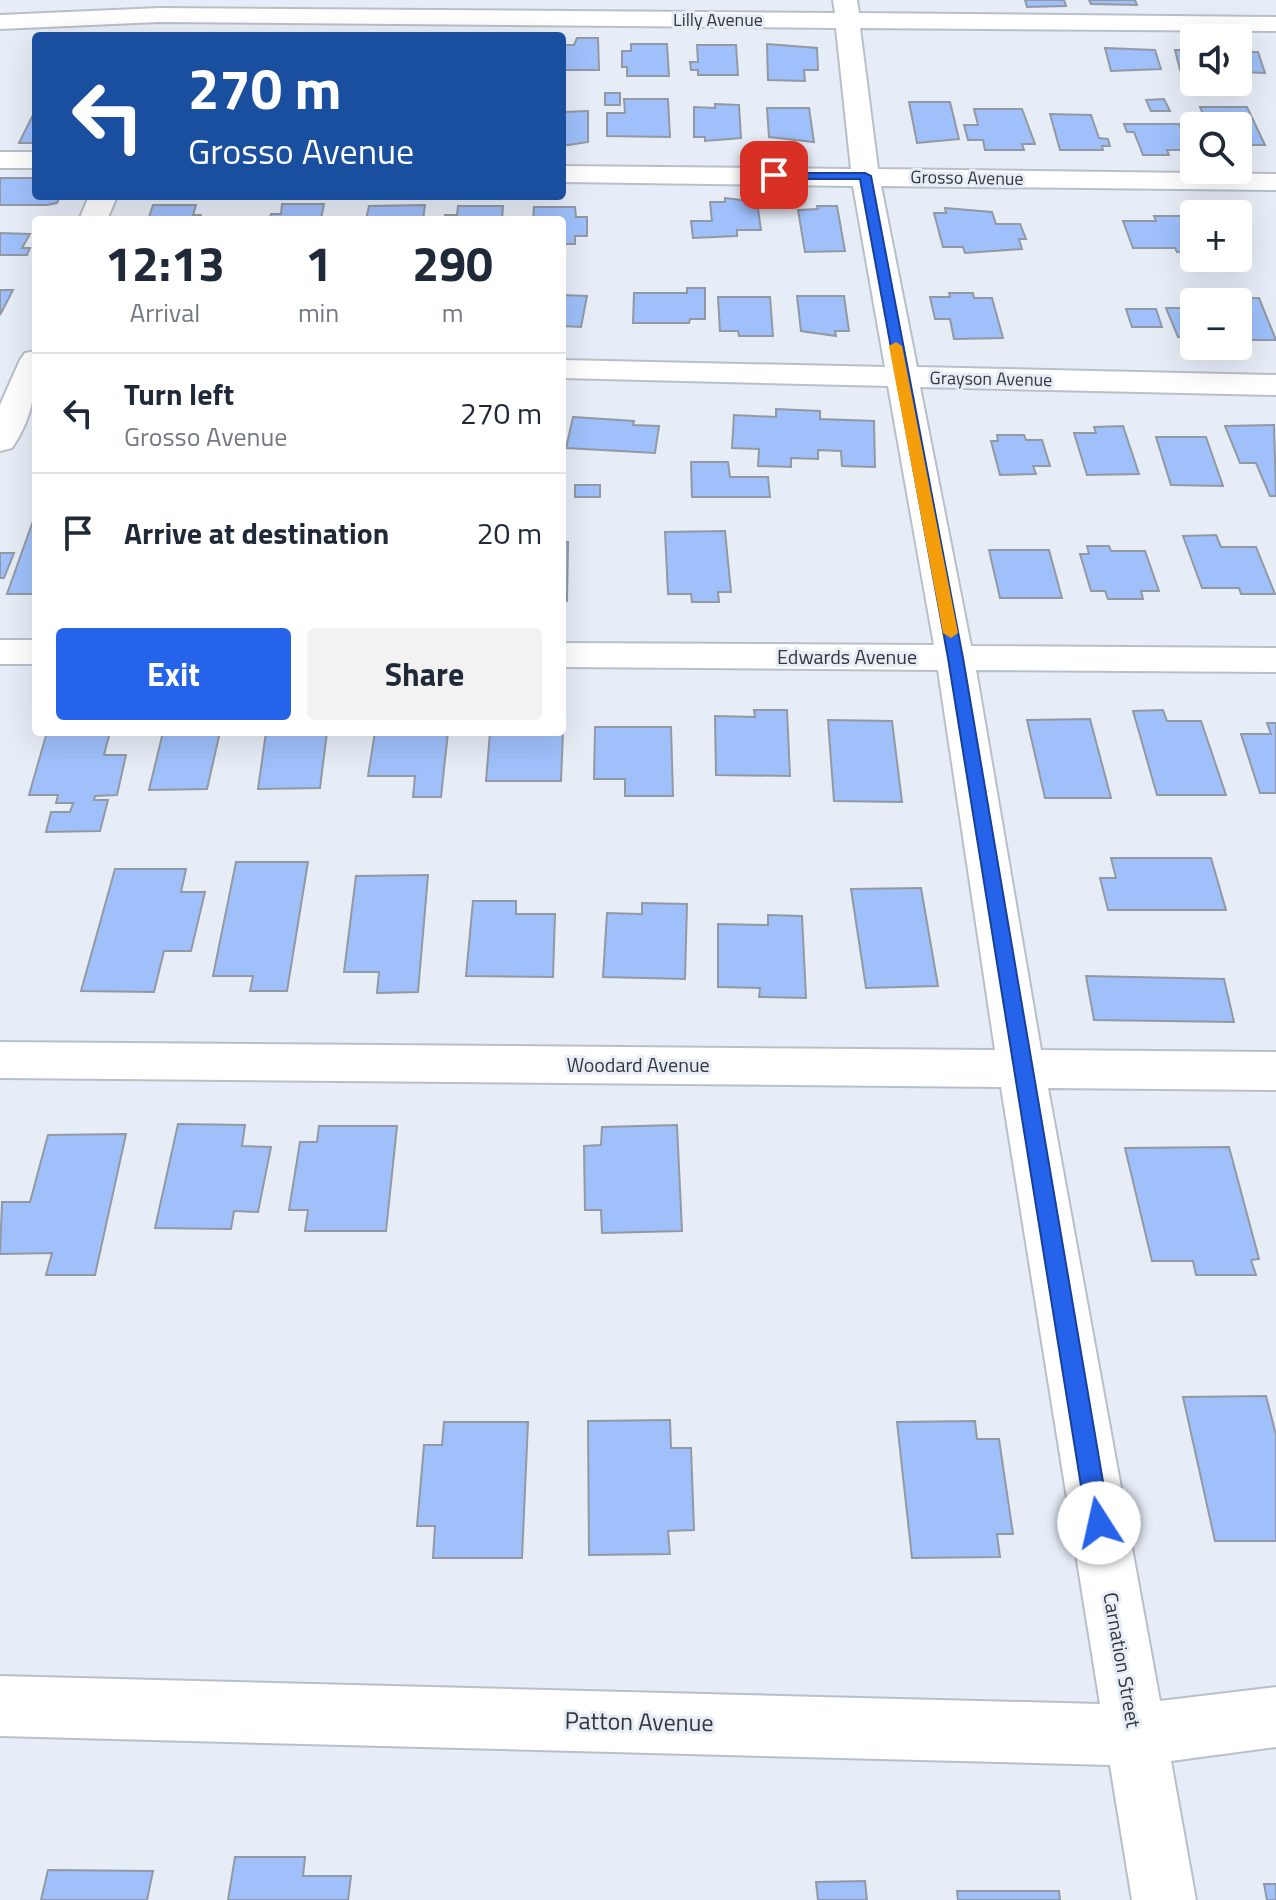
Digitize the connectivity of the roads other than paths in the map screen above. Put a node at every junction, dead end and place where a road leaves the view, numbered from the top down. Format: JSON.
{"nodes":[{"id":1,"x":846,"y":10,"type":"edge"},
{"id":2,"x":159,"y":17,"type":"edge"},
{"id":3,"x":0,"y":22,"type":"edge"},
{"id":4,"x":1276,"y":24,"type":"edge"},
{"id":5,"x":0,"y":160,"type":"edge"},
{"id":6,"x":32,"y":160,"type":"edge"},
{"id":7,"x":566,"y":174,"type":"edge"},
{"id":8,"x":865,"y":176,"type":"junction"},
{"id":9,"x":1276,"y":182,"type":"edge"},
{"id":10,"x":32,"y":364,"type":"edge"},
{"id":11,"x":0,"y":366,"type":"edge"},
{"id":12,"x":566,"y":369,"type":"edge"},
{"id":13,"x":32,"y":371,"type":"edge"},
{"id":14,"x":901,"y":378,"type":"junction"},
{"id":15,"x":1276,"y":385,"type":"edge"},
{"id":16,"x":0,"y":441,"type":"edge"},
{"id":17,"x":0,"y":652,"type":"edge"},
{"id":18,"x":32,"y":652,"type":"edge"},
{"id":19,"x":566,"y":655,"type":"edge"},
{"id":20,"x":955,"y":658,"type":"junction"},
{"id":21,"x":1276,"y":660,"type":"edge"},
{"id":22,"x":0,"y":1060,"type":"edge"},
{"id":23,"x":1021,"y":1069,"type":"junction"},
{"id":24,"x":1276,"y":1071,"type":"edge"},
{"id":25,"x":0,"y":1706,"type":"edge"},
{"id":26,"x":1276,"y":1717,"type":"edge"},
{"id":27,"x":1135,"y":1735,"type":"junction"},
{"id":28,"x":1164,"y":1900,"type":"edge"}],
"edges":[{"from":1,"to":2,"type":"street","name":"Lilly Avenue"},
{"from":1,"to":4,"type":"street","name":"Lilly Avenue"},
{"from":1,"to":8,"type":"street","name":"Carnation Street"},
{"from":2,"to":3,"type":"street","name":"Lilly Avenue"},
{"from":5,"to":6,"type":"street"},
{"from":7,"to":8,"type":"street","name":"Grosso Avenue"},
{"from":8,"to":9,"type":"street","name":"Grosso Avenue"},
{"from":8,"to":14,"type":"street","name":"Carnation Street"},
{"from":10,"to":11,"type":"street"},
{"from":12,"to":14,"type":"street","name":"Grayson Avenue"},
{"from":13,"to":16,"type":"street"},
{"from":14,"to":15,"type":"street","name":"Grayson Avenue"},
{"from":14,"to":20,"type":"street","name":"Carnation Street"},
{"from":17,"to":18,"type":"street"},
{"from":19,"to":20,"type":"street","name":"Edwards Avenue"},
{"from":20,"to":21,"type":"street","name":"Edwards Avenue"},
{"from":20,"to":23,"type":"street","name":"Carnation Street"},
{"from":22,"to":23,"type":"street","name":"Woodard Avenue"},
{"from":23,"to":24,"type":"street","name":"Woodard Avenue"},
{"from":23,"to":27,"type":"street","name":"Carnation Street"},
{"from":25,"to":27,"type":"street","name":"Patton Avenue"},
{"from":26,"to":27,"type":"street","name":"Patton Avenue"},
{"from":27,"to":28,"type":"street","name":"Carnation Street"}]}
